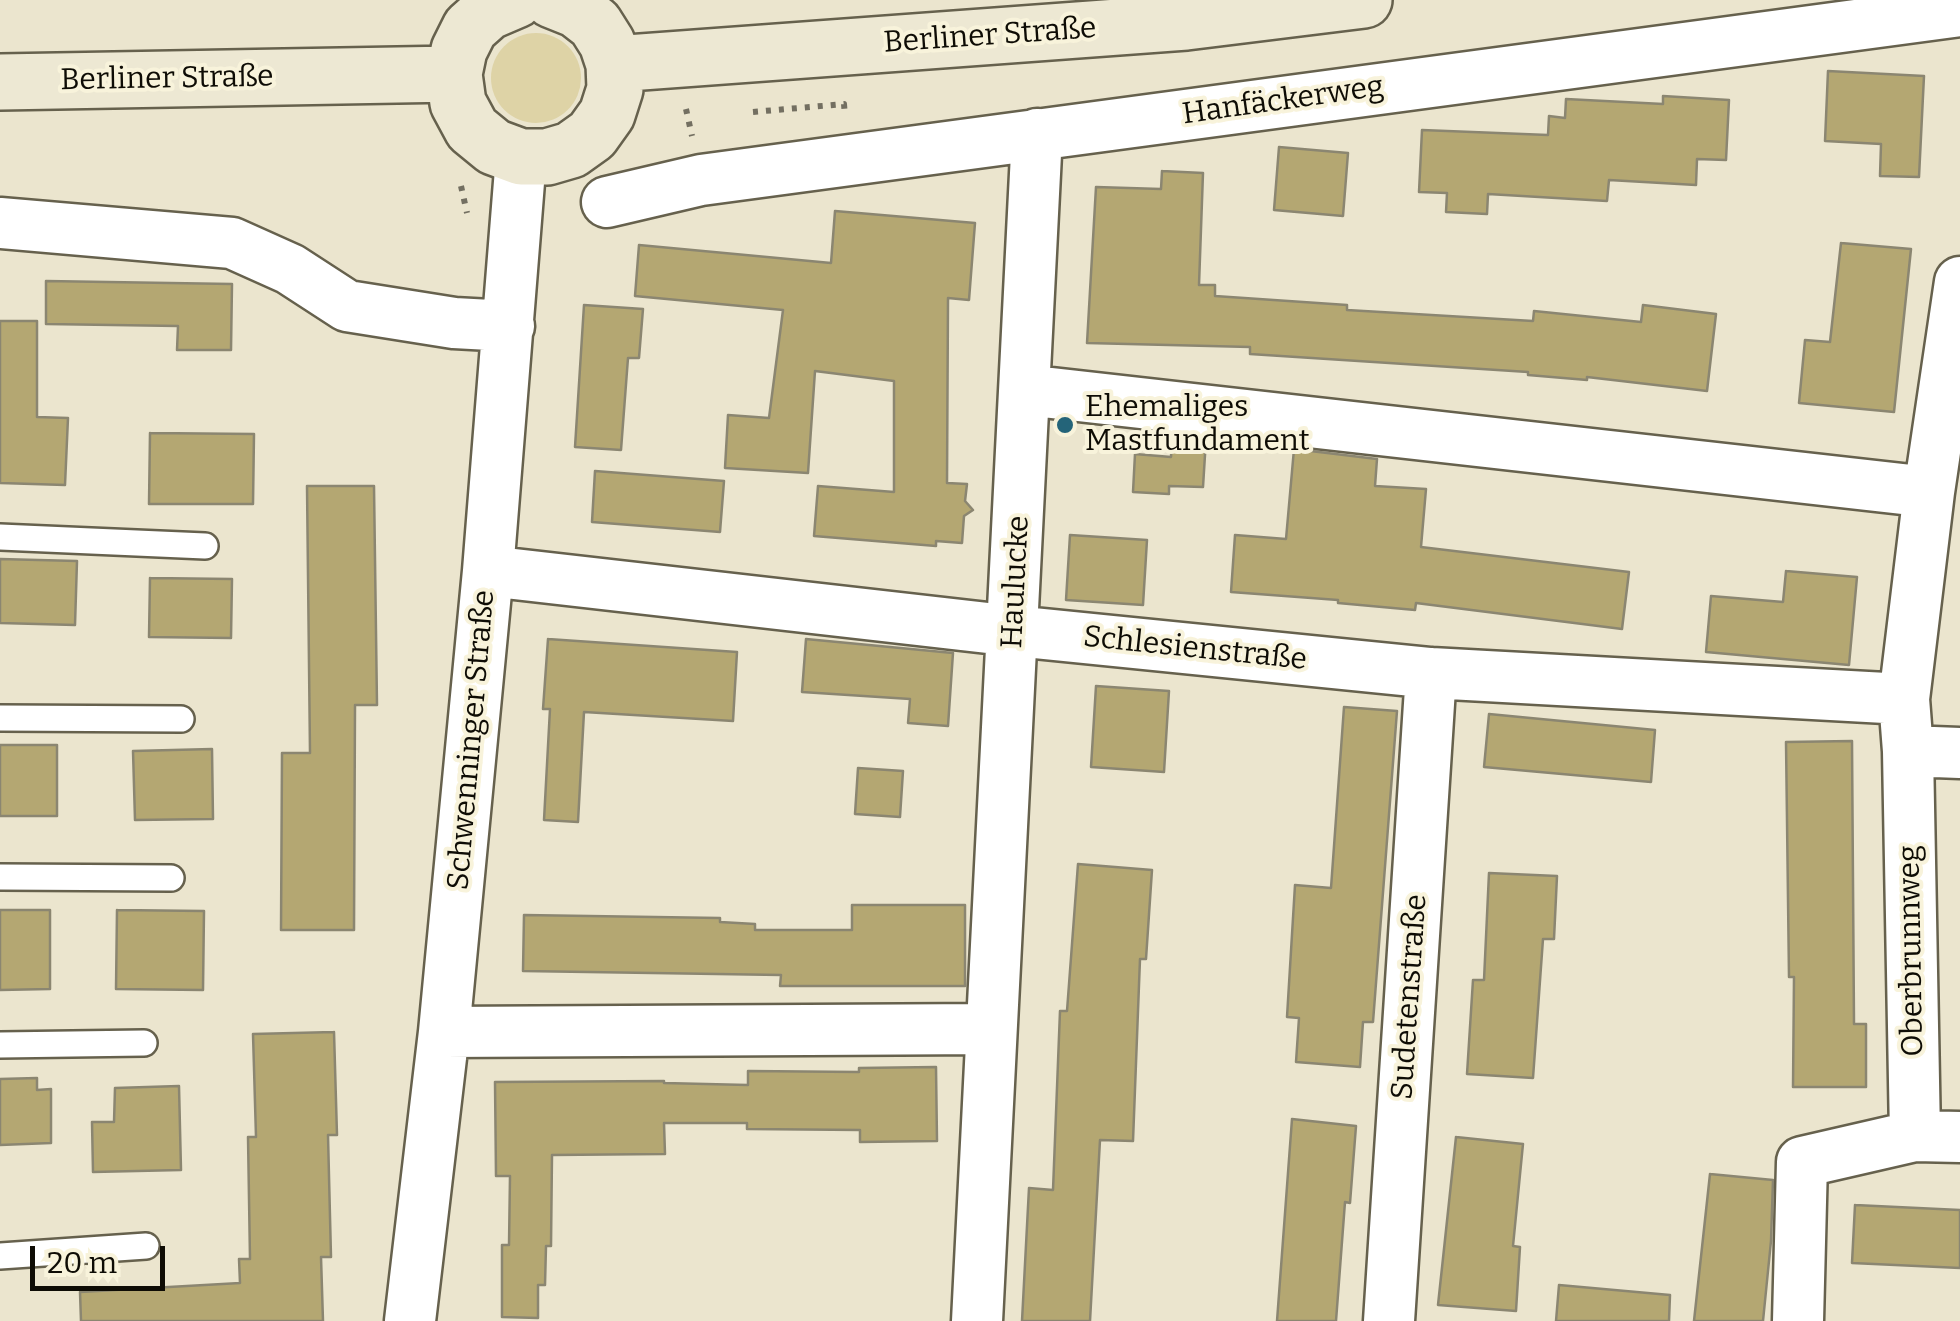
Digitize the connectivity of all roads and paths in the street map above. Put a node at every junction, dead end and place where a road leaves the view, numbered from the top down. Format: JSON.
{"nodes":[{"id":1,"x":516,"y":0,"type":"edge"},
{"id":2,"x":552,"y":0,"type":"edge"},
{"id":3,"x":1360,"y":0,"type":"edge"},
{"id":4,"x":1960,"y":11,"type":"edge"},
{"id":5,"x":1026,"y":21,"type":"edge"},
{"id":6,"x":614,"y":64,"type":"junction"},
{"id":7,"x":454,"y":74,"type":"junction"},
{"id":8,"x":0,"y":82,"type":"edge"},
{"id":9,"x":844,"y":104,"type":"dead end"},
{"id":10,"x":753,"y":112,"type":"dead end"},
{"id":11,"x":1038,"y":134,"type":"junction"},
{"id":12,"x":521,"y":157,"type":"junction"},
{"id":13,"x":607,"y":202,"type":"dead end"},
{"id":14,"x":0,"y":223,"type":"edge"},
{"id":15,"x":1959,"y":295,"type":"edge"},
{"id":16,"x":509,"y":326,"type":"junction"},
{"id":17,"x":1025,"y":390,"type":"junction"},
{"id":18,"x":1929,"y":492,"type":"junction"},
{"id":19,"x":0,"y":537,"type":"edge"},
{"id":20,"x":206,"y":546,"type":"dead end"},
{"id":21,"x":488,"y":571,"type":"junction"},
{"id":22,"x":1014,"y":631,"type":"junction"},
{"id":23,"x":1431,"y":673,"type":"junction"},
{"id":24,"x":1904,"y":699,"type":"junction"},
{"id":25,"x":0,"y":718,"type":"edge"},
{"id":26,"x":181,"y":719,"type":"dead end"},
{"id":27,"x":1908,"y":752,"type":"junction"},
{"id":28,"x":1960,"y":753,"type":"edge"},
{"id":29,"x":0,"y":878,"type":"edge"},
{"id":30,"x":171,"y":878,"type":"dead end"},
{"id":31,"x":990,"y":1029,"type":"junction"},
{"id":32,"x":444,"y":1032,"type":"junction"},
{"id":33,"x":144,"y":1043,"type":"dead end"},
{"id":34,"x":0,"y":1044,"type":"edge"},
{"id":35,"x":1938,"y":1137,"type":"edge"},
{"id":36,"x":146,"y":1246,"type":"dead end"},
{"id":37,"x":0,"y":1256,"type":"edge"},
{"id":38,"x":410,"y":1321,"type":"edge"},
{"id":39,"x":977,"y":1321,"type":"edge"},
{"id":40,"x":1388,"y":1321,"type":"edge"},
{"id":41,"x":1798,"y":1321,"type":"edge"}],
"edges":[{"from":1,"to":7,"type":"main road"},
{"from":2,"to":6,"type":"main road"},
{"from":3,"to":5,"type":"main road","name":"Berliner Straße"},
{"from":4,"to":11,"type":"street","name":"Hanfäckerweg"},
{"from":5,"to":6,"type":"main road","name":"Berliner Straße"},
{"from":6,"to":12,"type":"main road"},
{"from":7,"to":8,"type":"main road","name":"Berliner Straße"},
{"from":7,"to":12,"type":"main road"},
{"from":9,"to":10,"type":"path"},
{"from":11,"to":13,"type":"street","name":"Hanfäckerweg"},
{"from":11,"to":17,"type":"street","name":"Haulucke"},
{"from":12,"to":16,"type":"street","name":"Schwenninger Straße"},
{"from":14,"to":16,"type":"street"},
{"from":15,"to":18,"type":"street","name":"Oberbrunnweg"},
{"from":16,"to":21,"type":"street","name":"Schwenninger Straße"},
{"from":17,"to":18,"type":"street"},
{"from":17,"to":22,"type":"street","name":"Haulucke"},
{"from":18,"to":24,"type":"street","name":"Oberbrunnweg"},
{"from":19,"to":20,"type":"lane"},
{"from":21,"to":22,"type":"street","name":"Schlesienstraße"},
{"from":21,"to":32,"type":"street","name":"Schwenninger Straße"},
{"from":22,"to":23,"type":"street","name":"Schlesienstraße"},
{"from":22,"to":31,"type":"street","name":"Haulucke"},
{"from":23,"to":24,"type":"street","name":"Schlesienstraße"},
{"from":23,"to":40,"type":"street","name":"Sudetenstraße"},
{"from":24,"to":27,"type":"street","name":"Oberbrunnweg"},
{"from":25,"to":26,"type":"lane"},
{"from":27,"to":28,"type":"street"},
{"from":27,"to":35,"type":"street","name":"Oberbrunnweg"},
{"from":29,"to":30,"type":"lane"},
{"from":31,"to":32,"type":"street"},
{"from":31,"to":39,"type":"street","name":"Haulucke"},
{"from":32,"to":38,"type":"street","name":"Schwenninger Straße"},
{"from":33,"to":34,"type":"lane"},
{"from":35,"to":41,"type":"street","name":"Oberbrunnweg"},
{"from":36,"to":37,"type":"lane"}]}
